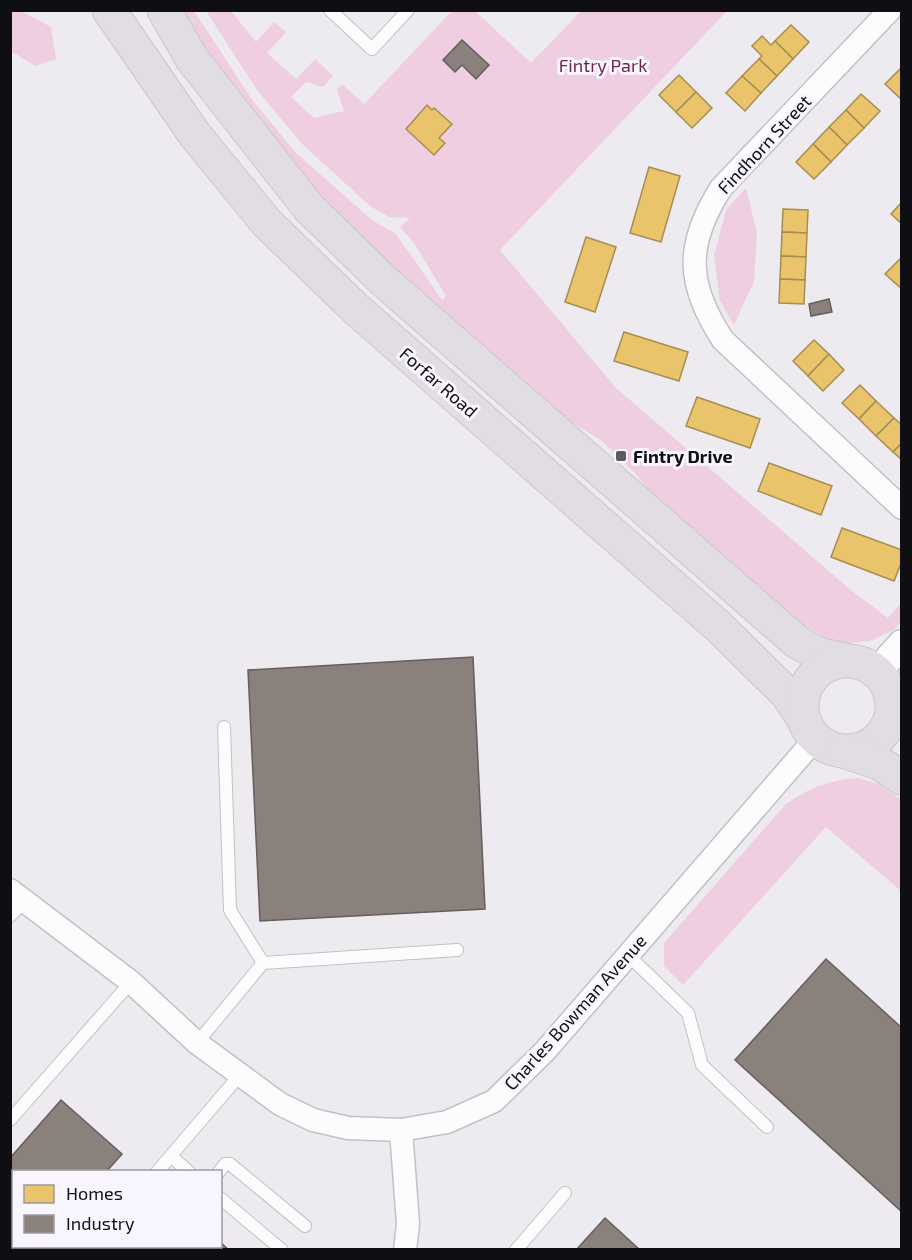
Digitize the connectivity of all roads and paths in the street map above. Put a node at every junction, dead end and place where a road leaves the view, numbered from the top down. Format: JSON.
{"nodes":[{"id":1,"x":109,"y":10,"type":"edge"},
{"id":2,"x":164,"y":10,"type":"edge"},
{"id":3,"x":330,"y":10,"type":"edge"},
{"id":4,"x":408,"y":10,"type":"edge"},
{"id":5,"x":890,"y":10,"type":"edge"},
{"id":6,"x":902,"y":508,"type":"edge"},
{"id":7,"x":902,"y":644,"type":"edge"},
{"id":8,"x":863,"y":666,"type":"junction"},
{"id":9,"x":897,"y":719,"type":"edge"},
{"id":10,"x":224,"y":727,"type":"dead end"},
{"id":11,"x":821,"y":737,"type":"junction"},
{"id":12,"x":902,"y":778,"type":"edge"},
{"id":13,"x":15,"y":902,"type":"edge"},
{"id":14,"x":457,"y":950,"type":"dead end"},
{"id":15,"x":628,"y":955,"type":"junction"},
{"id":16,"x":263,"y":963,"type":"junction"},
{"id":17,"x":131,"y":982,"type":"junction"},
{"id":18,"x":197,"y":1043,"type":"junction"},
{"id":19,"x":239,"y":1076,"type":"junction"},
{"id":20,"x":10,"y":1120,"type":"edge"},
{"id":21,"x":767,"y":1127,"type":"dead end"},
{"id":22,"x":401,"y":1130,"type":"junction"},
{"id":23,"x":171,"y":1156,"type":"junction"},
{"id":24,"x":159,"y":1170,"type":"edge"},
{"id":25,"x":187,"y":1170,"type":"edge"},
{"id":26,"x":220,"y":1170,"type":"edge"},
{"id":27,"x":565,"y":1193,"type":"dead end"},
{"id":28,"x":222,"y":1200,"type":"edge"},
{"id":29,"x":305,"y":1226,"type":"dead end"},
{"id":30,"x":282,"y":1250,"type":"edge"},
{"id":31,"x":405,"y":1250,"type":"edge"},
{"id":32,"x":516,"y":1250,"type":"edge"}],
"edges":[{"from":1,"to":11,"type":"highway","name":"Forfar Road"},
{"from":2,"to":8,"type":"highway"},
{"from":3,"to":4,"type":"lane"},
{"from":5,"to":6,"type":"street","name":"Findhorn Street"},
{"from":7,"to":8,"type":"street"},
{"from":8,"to":9,"type":"highway"},
{"from":8,"to":11,"type":"highway"},
{"from":9,"to":11,"type":"highway"},
{"from":10,"to":16,"type":"lane"},
{"from":11,"to":12,"type":"highway"},
{"from":11,"to":15,"type":"street","name":"Charles Bowman Avenue"},
{"from":13,"to":17,"type":"street","name":"Charles Bowman Avenue"},
{"from":14,"to":16,"type":"lane"},
{"from":15,"to":21,"type":"lane"},
{"from":15,"to":22,"type":"street","name":"Charles Bowman Avenue"},
{"from":16,"to":18,"type":"lane"},
{"from":17,"to":18,"type":"street","name":"Charles Bowman Avenue"},
{"from":17,"to":20,"type":"lane"},
{"from":18,"to":19,"type":"street","name":"Charles Bowman Avenue"},
{"from":19,"to":22,"type":"street","name":"Charles Bowman Avenue"},
{"from":19,"to":23,"type":"lane"},
{"from":22,"to":31,"type":"street"},
{"from":23,"to":24,"type":"lane"},
{"from":23,"to":25,"type":"lane"},
{"from":26,"to":29,"type":"lane"},
{"from":27,"to":32,"type":"lane"},
{"from":28,"to":30,"type":"lane"}]}
